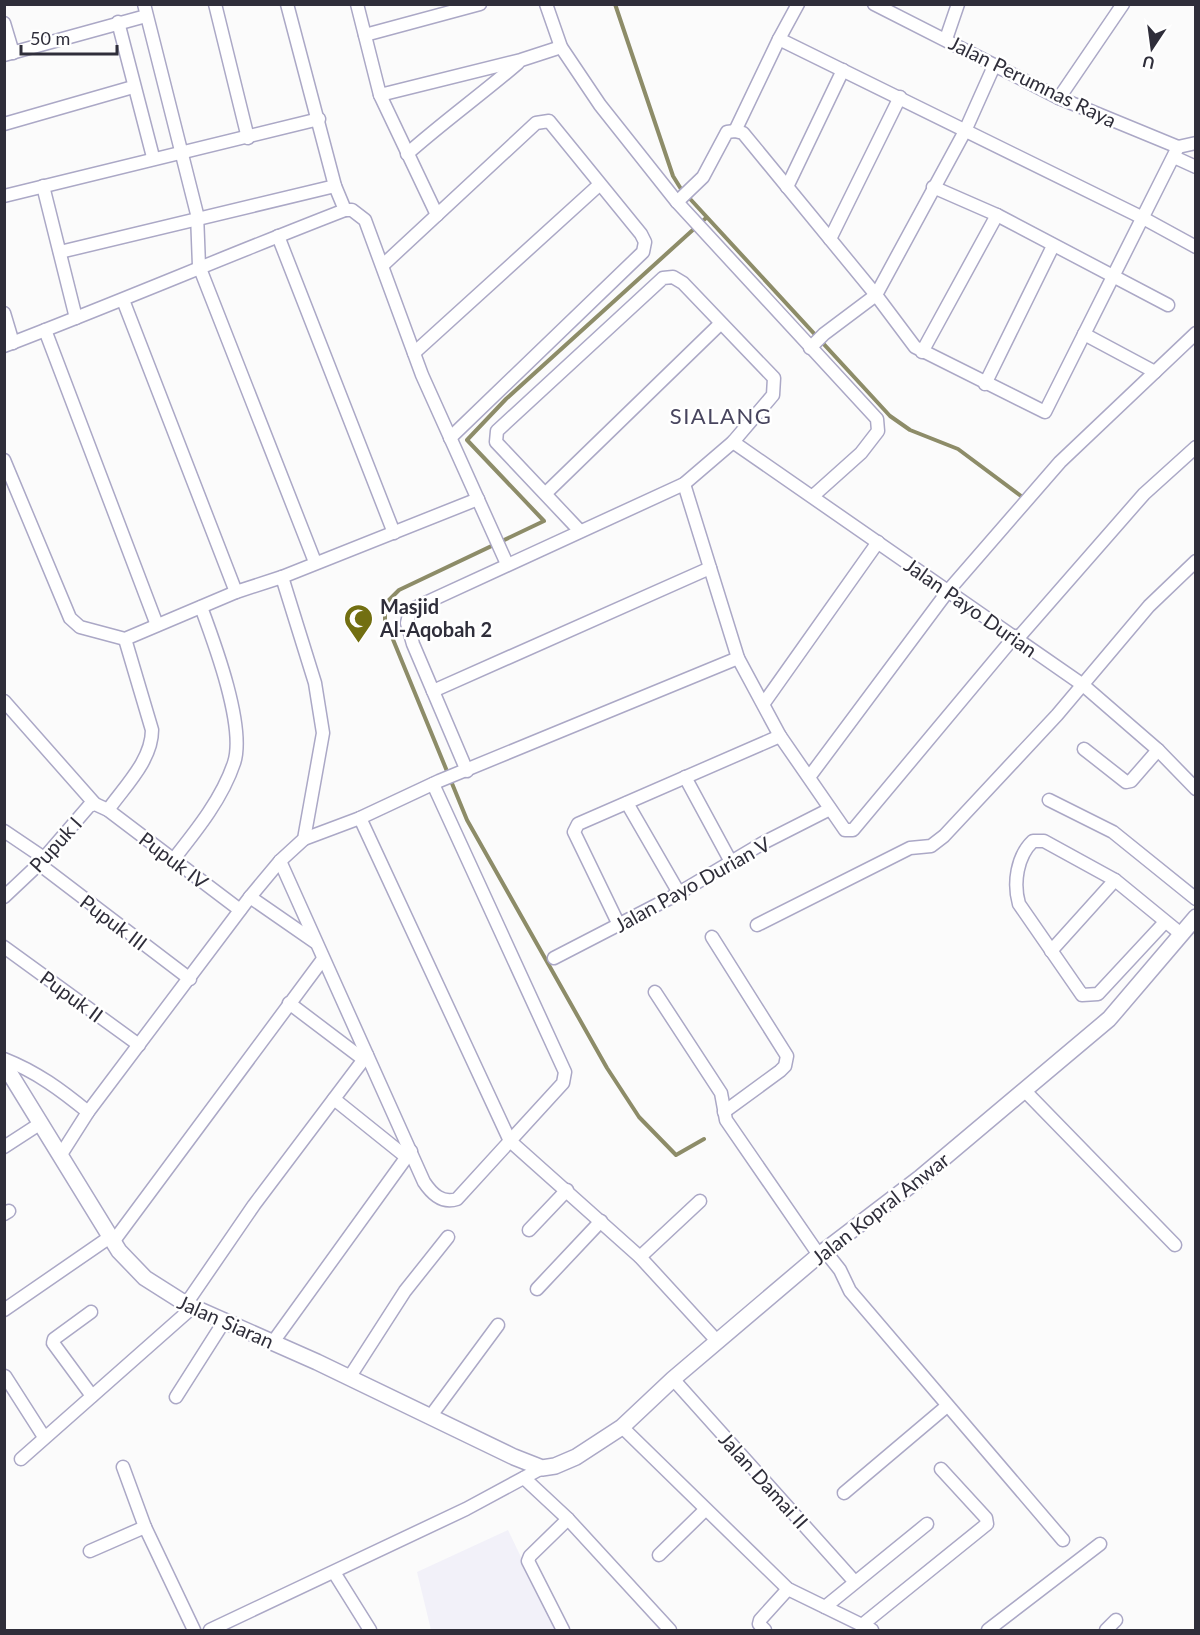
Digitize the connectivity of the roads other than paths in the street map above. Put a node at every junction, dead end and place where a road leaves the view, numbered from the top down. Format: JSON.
{"nodes":[{"id":1,"x":215,"y":4,"type":"edge"},
{"id":2,"x":287,"y":4,"type":"edge"},
{"id":3,"x":357,"y":4,"type":"edge"},
{"id":4,"x":480,"y":4,"type":"edge"},
{"id":5,"x":546,"y":4,"type":"edge"},
{"id":6,"x":798,"y":4,"type":"edge"},
{"id":7,"x":874,"y":4,"type":"edge"},
{"id":8,"x":958,"y":4,"type":"edge"},
{"id":9,"x":1123,"y":4,"type":"edge"},
{"id":10,"x":145,"y":10,"type":"edge"},
{"id":11,"x":118,"y":22,"type":"junction"},
{"id":12,"x":4,"y":23,"type":"edge"},
{"id":13,"x":365,"y":35,"type":"junction"},
{"id":14,"x":779,"y":39,"type":"junction"},
{"id":15,"x":946,"y":39,"type":"junction"},
{"id":16,"x":561,"y":47,"type":"junction"},
{"id":17,"x":9,"y":54,"type":"edge"},
{"id":18,"x":521,"y":60,"type":"junction"},
{"id":19,"x":994,"y":66,"type":"junction"},
{"id":20,"x":843,"y":70,"type":"junction"},
{"id":21,"x":133,"y":87,"type":"junction"},
{"id":22,"x":380,"y":95,"type":"junction"},
{"id":23,"x":900,"y":97,"type":"junction"},
{"id":24,"x":1059,"y":98,"type":"junction"},
{"id":25,"x":318,"y":119,"type":"junction"},
{"id":26,"x":4,"y":124,"type":"edge"},
{"id":27,"x":735,"y":130,"type":"junction"},
{"id":28,"x":965,"y":131,"type":"junction"},
{"id":29,"x":248,"y":138,"type":"junction"},
{"id":30,"x":1196,"y":143,"type":"edge"},
{"id":31,"x":182,"y":151,"type":"junction"},
{"id":32,"x":1176,"y":152,"type":"junction"},
{"id":33,"x":407,"y":154,"type":"junction"},
{"id":34,"x":153,"y":158,"type":"junction"},
{"id":35,"x":1196,"y":167,"type":"edge"},
{"id":36,"x":599,"y":185,"type":"junction"},
{"id":37,"x":43,"y":186,"type":"junction"},
{"id":38,"x":335,"y":186,"type":"junction"},
{"id":39,"x":787,"y":187,"type":"junction"},
{"id":40,"x":933,"y":187,"type":"junction"},
{"id":41,"x":4,"y":195,"type":"edge"},
{"id":42,"x":683,"y":197,"type":"junction"},
{"id":43,"x":345,"y":210,"type":"junction"},
{"id":44,"x":437,"y":215,"type":"junction"},
{"id":45,"x":997,"y":215,"type":"junction"},
{"id":46,"x":1143,"y":219,"type":"junction"},
{"id":47,"x":198,"y":221,"type":"junction"},
{"id":48,"x":278,"y":236,"type":"junction"},
{"id":49,"x":830,"y":239,"type":"junction"},
{"id":50,"x":1053,"y":246,"type":"junction"},
{"id":51,"x":1196,"y":247,"type":"edge"},
{"id":52,"x":60,"y":252,"type":"junction"},
{"id":53,"x":383,"y":265,"type":"junction"},
{"id":54,"x":199,"y":266,"type":"junction"},
{"id":55,"x":1113,"y":276,"type":"junction"},
{"id":56,"x":876,"y":295,"type":"junction"},
{"id":57,"x":123,"y":300,"type":"junction"},
{"id":58,"x":1168,"y":305,"type":"dead end"},
{"id":59,"x":4,"y":313,"type":"edge"},
{"id":60,"x":76,"y":318,"type":"junction"},
{"id":61,"x":720,"y":324,"type":"junction"},
{"id":62,"x":45,"y":330,"type":"junction"},
{"id":63,"x":1196,"y":333,"type":"edge"},
{"id":64,"x":1084,"y":334,"type":"junction"},
{"id":65,"x":816,"y":341,"type":"junction"},
{"id":66,"x":9,"y":344,"type":"edge"},
{"id":67,"x":922,"y":352,"type":"junction"},
{"id":68,"x":414,"y":353,"type":"junction"},
{"id":69,"x":1155,"y":372,"type":"junction"},
{"id":70,"x":985,"y":384,"type":"junction"},
{"id":71,"x":450,"y":438,"type":"junction"},
{"id":72,"x":733,"y":442,"type":"junction"},
{"id":73,"x":1196,"y":447,"type":"edge"},
{"id":74,"x":4,"y":460,"type":"edge"},
{"id":75,"x":684,"y":484,"type":"junction"},
{"id":76,"x":546,"y":493,"type":"junction"},
{"id":77,"x":813,"y":496,"type":"junction"},
{"id":78,"x":478,"y":499,"type":"junction"},
{"id":79,"x":580,"y":531,"type":"junction"},
{"id":80,"x":394,"y":533,"type":"junction"},
{"id":81,"x":878,"y":542,"type":"junction"},
{"id":82,"x":505,"y":559,"type":"junction"},
{"id":83,"x":1196,"y":561,"type":"edge"},
{"id":84,"x":315,"y":562,"type":"junction"},
{"id":85,"x":710,"y":568,"type":"junction"},
{"id":86,"x":282,"y":577,"type":"junction"},
{"id":87,"x":948,"y":591,"type":"junction"},
{"id":88,"x":236,"y":592,"type":"junction"},
{"id":89,"x":201,"y":607,"type":"junction"},
{"id":90,"x":157,"y":625,"type":"junction"},
{"id":91,"x":1016,"y":637,"type":"junction"},
{"id":92,"x":124,"y":639,"type":"junction"},
{"id":93,"x":738,"y":657,"type":"junction"},
{"id":94,"x":1083,"y":685,"type":"junction"},
{"id":95,"x":433,"y":691,"type":"junction"},
{"id":96,"x":764,"y":703,"type":"junction"},
{"id":97,"x":6,"y":706,"type":"edge"},
{"id":98,"x":780,"y":736,"type":"junction"},
{"id":99,"x":1084,"y":749,"type":"dead end"},
{"id":100,"x":1158,"y":750,"type":"junction"},
{"id":101,"x":464,"y":772,"type":"junction"},
{"id":102,"x":810,"y":776,"type":"junction"},
{"id":103,"x":685,"y":777,"type":"junction"},
{"id":104,"x":436,"y":782,"type":"junction"},
{"id":105,"x":1196,"y":789,"type":"edge"},
{"id":106,"x":1049,"y":800,"type":"dead end"},
{"id":107,"x":627,"y":803,"type":"junction"},
{"id":108,"x":95,"y":804,"type":"junction"},
{"id":109,"x":830,"y":809,"type":"junction"},
{"id":110,"x":108,"y":810,"type":"junction"},
{"id":111,"x":360,"y":818,"type":"junction"},
{"id":112,"x":4,"y":831,"type":"edge"},
{"id":113,"x":304,"y":839,"type":"junction"},
{"id":114,"x":173,"y":860,"type":"junction"},
{"id":115,"x":41,"y":861,"type":"junction"},
{"id":116,"x":280,"y":861,"type":"junction"},
{"id":117,"x":731,"y":862,"type":"junction"},
{"id":118,"x":1115,"y":880,"type":"junction"},
{"id":119,"x":679,"y":893,"type":"junction"},
{"id":120,"x":4,"y":897,"type":"edge"},
{"id":121,"x":250,"y":897,"type":"junction"},
{"id":122,"x":1196,"y":899,"type":"edge"},
{"id":123,"x":240,"y":910,"type":"junction"},
{"id":124,"x":1165,"y":922,"type":"junction"},
{"id":125,"x":1194,"y":922,"type":"edge"},
{"id":126,"x":619,"y":925,"type":"junction"},
{"id":127,"x":757,"y":926,"type":"dead end"},
{"id":128,"x":1181,"y":934,"type":"junction"},
{"id":129,"x":712,"y":937,"type":"dead end"},
{"id":130,"x":316,"y":942,"type":"junction"},
{"id":131,"x":4,"y":947,"type":"edge"},
{"id":132,"x":1051,"y":951,"type":"junction"},
{"id":133,"x":554,"y":958,"type":"dead end"},
{"id":134,"x":323,"y":959,"type":"junction"},
{"id":135,"x":190,"y":979,"type":"junction"},
{"id":136,"x":655,"y":992,"type":"dead end"},
{"id":137,"x":289,"y":1003,"type":"junction"},
{"id":138,"x":139,"y":1045,"type":"junction"},
{"id":139,"x":365,"y":1057,"type":"junction"},
{"id":140,"x":4,"y":1059,"type":"edge"},
{"id":141,"x":4,"y":1064,"type":"edge"},
{"id":142,"x":1024,"y":1090,"type":"junction"},
{"id":143,"x":334,"y":1099,"type":"junction"},
{"id":144,"x":88,"y":1112,"type":"junction"},
{"id":145,"x":724,"y":1112,"type":"junction"},
{"id":146,"x":41,"y":1123,"type":"junction"},
{"id":147,"x":510,"y":1141,"type":"junction"},
{"id":148,"x":4,"y":1147,"type":"edge"},
{"id":149,"x":408,"y":1153,"type":"junction"},
{"id":150,"x":60,"y":1156,"type":"junction"},
{"id":151,"x":567,"y":1190,"type":"junction"},
{"id":152,"x":700,"y":1201,"type":"dead end"},
{"id":153,"x":601,"y":1221,"type":"junction"},
{"id":154,"x":529,"y":1230,"type":"dead end"},
{"id":155,"x":448,"y":1238,"type":"dead end"},
{"id":156,"x":112,"y":1239,"type":"junction"},
{"id":157,"x":1175,"y":1245,"type":"dead end"},
{"id":158,"x":822,"y":1253,"type":"junction"},
{"id":159,"x":640,"y":1257,"type":"junction"},
{"id":160,"x":537,"y":1289,"type":"dead end"},
{"id":161,"x":190,"y":1306,"type":"junction"},
{"id":162,"x":4,"y":1310,"type":"edge"},
{"id":163,"x":91,"y":1312,"type":"dead end"},
{"id":164,"x":225,"y":1320,"type":"junction"},
{"id":165,"x":498,"y":1325,"type":"dead end"},
{"id":166,"x":273,"y":1342,"type":"junction"},
{"id":167,"x":718,"y":1342,"type":"junction"},
{"id":168,"x":5,"y":1376,"type":"edge"},
{"id":169,"x":349,"y":1378,"type":"junction"},
{"id":170,"x":673,"y":1379,"type":"junction"},
{"id":171,"x":92,"y":1396,"type":"junction"},
{"id":172,"x":176,"y":1397,"type":"dead end"},
{"id":173,"x":947,"y":1406,"type":"junction"},
{"id":174,"x":430,"y":1417,"type":"junction"},
{"id":175,"x":622,"y":1427,"type":"junction"},
{"id":176,"x":44,"y":1437,"type":"junction"},
{"id":177,"x":21,"y":1459,"type":"dead end"},
{"id":178,"x":123,"y":1467,"type":"dead end"},
{"id":179,"x":542,"y":1468,"type":"junction"},
{"id":180,"x":941,"y":1469,"type":"dead end"},
{"id":181,"x":524,"y":1478,"type":"junction"},
{"id":182,"x":844,"y":1493,"type":"dead end"},
{"id":183,"x":705,"y":1510,"type":"junction"},
{"id":184,"x":568,"y":1519,"type":"junction"},
{"id":185,"x":927,"y":1524,"type":"dead end"},
{"id":186,"x":145,"y":1527,"type":"junction"},
{"id":187,"x":1063,"y":1540,"type":"dead end"},
{"id":188,"x":1100,"y":1544,"type":"dead end"},
{"id":189,"x":90,"y":1551,"type":"dead end"},
{"id":190,"x":659,"y":1555,"type":"dead end"},
{"id":191,"x":335,"y":1574,"type":"junction"},
{"id":192,"x":854,"y":1581,"type":"junction"},
{"id":193,"x":788,"y":1589,"type":"junction"},
{"id":194,"x":825,"y":1607,"type":"junction"},
{"id":195,"x":1116,"y":1620,"type":"dead end"},
{"id":196,"x":867,"y":1628,"type":"edge"},
{"id":197,"x":194,"y":1630,"type":"edge"},
{"id":198,"x":210,"y":1630,"type":"edge"},
{"id":199,"x":370,"y":1630,"type":"edge"},
{"id":200,"x":563,"y":1630,"type":"edge"},
{"id":201,"x":670,"y":1630,"type":"edge"},
{"id":202,"x":765,"y":1630,"type":"edge"},
{"id":203,"x":988,"y":1630,"type":"edge"},
{"id":204,"x":1106,"y":1630,"type":"edge"}],
"edges":[{"from":1,"to":29,"type":"street"},
{"from":2,"to":25,"type":"street"},
{"from":3,"to":13,"type":"street"},
{"from":4,"to":13,"type":"street"},
{"from":5,"to":16,"type":"street"},
{"from":6,"to":14,"type":"street"},
{"from":7,"to":15,"type":"street","name":"Jalan Perumnas Raya"},
{"from":8,"to":15,"type":"street"},
{"from":9,"to":24,"type":"street"},
{"from":10,"to":11,"type":"street"},
{"from":10,"to":31,"type":"street"},
{"from":11,"to":17,"type":"street"},
{"from":11,"to":21,"type":"street"},
{"from":12,"to":17,"type":"street"},
{"from":13,"to":22,"type":"street"},
{"from":14,"to":20,"type":"street"},
{"from":14,"to":27,"type":"street"},
{"from":15,"to":19,"type":"street","name":"Jalan Perumnas Raya"},
{"from":16,"to":18,"type":"street"},
{"from":16,"to":42,"type":"street"},
{"from":18,"to":22,"type":"street"},
{"from":18,"to":33,"type":"street"},
{"from":19,"to":24,"type":"street","name":"Jalan Perumnas Raya"},
{"from":19,"to":28,"type":"street"},
{"from":20,"to":23,"type":"street"},
{"from":20,"to":39,"type":"street"},
{"from":21,"to":26,"type":"street"},
{"from":21,"to":34,"type":"street"},
{"from":22,"to":33,"type":"street"},
{"from":23,"to":28,"type":"street"},
{"from":23,"to":49,"type":"street"},
{"from":24,"to":32,"type":"street","name":"Jalan Perumnas Raya"},
{"from":25,"to":29,"type":"street"},
{"from":25,"to":38,"type":"street"},
{"from":27,"to":39,"type":"street"},
{"from":27,"to":42,"type":"street"},
{"from":28,"to":40,"type":"street"},
{"from":28,"to":46,"type":"street"},
{"from":29,"to":31,"type":"street"},
{"from":30,"to":32,"type":"street"},
{"from":31,"to":34,"type":"street"},
{"from":31,"to":47,"type":"street"},
{"from":32,"to":35,"type":"street","name":"Jalan Perumnas Raya"},
{"from":32,"to":46,"type":"street"},
{"from":33,"to":44,"type":"street"},
{"from":34,"to":37,"type":"street"},
{"from":36,"to":44,"type":"street"},
{"from":36,"to":68,"type":"street"},
{"from":36,"to":71,"type":"street"},
{"from":37,"to":41,"type":"street"},
{"from":37,"to":52,"type":"street"},
{"from":38,"to":43,"type":"street"},
{"from":38,"to":47,"type":"street"},
{"from":39,"to":49,"type":"street"},
{"from":40,"to":45,"type":"street"},
{"from":40,"to":56,"type":"street"},
{"from":42,"to":65,"type":"street"},
{"from":43,"to":48,"type":"street"},
{"from":43,"to":53,"type":"street"},
{"from":44,"to":53,"type":"street"},
{"from":45,"to":50,"type":"street"},
{"from":45,"to":67,"type":"street"},
{"from":46,"to":51,"type":"street"},
{"from":46,"to":55,"type":"street"},
{"from":47,"to":52,"type":"street"},
{"from":47,"to":54,"type":"street"},
{"from":48,"to":54,"type":"street"},
{"from":48,"to":80,"type":"street"},
{"from":49,"to":56,"type":"street"},
{"from":50,"to":55,"type":"street"},
{"from":50,"to":70,"type":"street"},
{"from":52,"to":60,"type":"street"},
{"from":53,"to":68,"type":"street"},
{"from":54,"to":57,"type":"street"},
{"from":54,"to":84,"type":"street"},
{"from":55,"to":58,"type":"street"},
{"from":55,"to":64,"type":"street"},
{"from":56,"to":65,"type":"street"},
{"from":56,"to":67,"type":"street"},
{"from":57,"to":60,"type":"street"},
{"from":57,"to":88,"type":"street"},
{"from":59,"to":66,"type":"street"},
{"from":60,"to":62,"type":"street"},
{"from":61,"to":72,"type":"street"},
{"from":61,"to":76,"type":"street"},
{"from":61,"to":76,"type":"street"},
{"from":62,"to":66,"type":"street"},
{"from":62,"to":90,"type":"street"},
{"from":63,"to":69,"type":"street"},
{"from":64,"to":69,"type":"street"},
{"from":64,"to":70,"type":"street"},
{"from":65,"to":77,"type":"street"},
{"from":67,"to":70,"type":"street"},
{"from":68,"to":71,"type":"street"},
{"from":69,"to":87,"type":"street"},
{"from":71,"to":78,"type":"street"},
{"from":72,"to":75,"type":"street"},
{"from":72,"to":77,"type":"street","name":"Jalan Payo Durian"},
{"from":73,"to":91,"type":"street"},
{"from":74,"to":92,"type":"street"},
{"from":75,"to":79,"type":"street"},
{"from":75,"to":85,"type":"street"},
{"from":76,"to":79,"type":"street"},
{"from":77,"to":81,"type":"street","name":"Jalan Payo Durian"},
{"from":78,"to":80,"type":"street"},
{"from":78,"to":82,"type":"street"},
{"from":79,"to":82,"type":"street"},
{"from":80,"to":84,"type":"street"},
{"from":81,"to":87,"type":"street","name":"Jalan Payo Durian"},
{"from":81,"to":96,"type":"street"},
{"from":82,"to":95,"type":"street"},
{"from":83,"to":94,"type":"street"},
{"from":84,"to":86,"type":"street"},
{"from":85,"to":93,"type":"street"},
{"from":85,"to":95,"type":"street"},
{"from":86,"to":88,"type":"street"},
{"from":86,"to":113,"type":"street"},
{"from":87,"to":91,"type":"street","name":"Jalan Payo Durian"},
{"from":87,"to":102,"type":"street"},
{"from":88,"to":89,"type":"street"},
{"from":89,"to":90,"type":"street"},
{"from":89,"to":114,"type":"street"},
{"from":90,"to":92,"type":"street"},
{"from":91,"to":94,"type":"street","name":"Jalan Payo Durian"},
{"from":91,"to":109,"type":"street"},
{"from":92,"to":110,"type":"street"},
{"from":93,"to":96,"type":"street"},
{"from":93,"to":101,"type":"street"},
{"from":94,"to":100,"type":"street","name":"Jalan Payo Durian"},
{"from":94,"to":127,"type":"street"},
{"from":95,"to":101,"type":"street"},
{"from":96,"to":98,"type":"street"},
{"from":97,"to":108,"type":"street"},
{"from":98,"to":102,"type":"street"},
{"from":98,"to":103,"type":"street"},
{"from":99,"to":100,"type":"street"},
{"from":100,"to":105,"type":"street","name":"Jalan Payo Durian"},
{"from":101,"to":104,"type":"street"},
{"from":102,"to":109,"type":"street"},
{"from":103,"to":107,"type":"street"},
{"from":103,"to":117,"type":"street"},
{"from":104,"to":111,"type":"street"},
{"from":104,"to":147,"type":"street"},
{"from":106,"to":122,"type":"street"},
{"from":107,"to":119,"type":"street"},
{"from":107,"to":126,"type":"street"},
{"from":108,"to":110,"type":"street","name":"Pupuk I"},
{"from":108,"to":115,"type":"street","name":"Pupuk I"},
{"from":109,"to":117,"type":"street","name":"Jalan Payo Durian V"},
{"from":110,"to":114,"type":"street","name":"Pupuk IV"},
{"from":111,"to":113,"type":"street"},
{"from":111,"to":147,"type":"street"},
{"from":112,"to":115,"type":"street","name":"Pupuk III"},
{"from":113,"to":116,"type":"street"},
{"from":114,"to":123,"type":"street","name":"Pupuk IV"},
{"from":115,"to":120,"type":"street","name":"Pupuk I"},
{"from":115,"to":135,"type":"street","name":"Pupuk III"},
{"from":116,"to":121,"type":"street"},
{"from":116,"to":130,"type":"street"},
{"from":117,"to":119,"type":"street","name":"Jalan Payo Durian V"},
{"from":118,"to":124,"type":"street"},
{"from":118,"to":132,"type":"street"},
{"from":118,"to":132,"type":"street"},
{"from":119,"to":126,"type":"street","name":"Jalan Payo Durian V"},
{"from":121,"to":123,"type":"street"},
{"from":121,"to":130,"type":"street"},
{"from":123,"to":135,"type":"street"},
{"from":124,"to":128,"type":"street"},
{"from":124,"to":132,"type":"street"},
{"from":125,"to":128,"type":"street","name":"Jalan Kopral Anwar"},
{"from":126,"to":133,"type":"street","name":"Jalan Payo Durian V"},
{"from":128,"to":142,"type":"street","name":"Jalan Kopral Anwar"},
{"from":129,"to":145,"type":"street"},
{"from":130,"to":134,"type":"street"},
{"from":131,"to":138,"type":"street","name":"Pupuk II"},
{"from":134,"to":137,"type":"street"},
{"from":134,"to":139,"type":"street"},
{"from":135,"to":138,"type":"street"},
{"from":136,"to":145,"type":"street"},
{"from":137,"to":139,"type":"street"},
{"from":137,"to":156,"type":"street"},
{"from":138,"to":144,"type":"street"},
{"from":139,"to":143,"type":"street"},
{"from":139,"to":149,"type":"street"},
{"from":140,"to":144,"type":"street"},
{"from":141,"to":146,"type":"street","name":"Jalan Siaran"},
{"from":142,"to":157,"type":"street"},
{"from":142,"to":158,"type":"street","name":"Jalan Kopral Anwar"},
{"from":143,"to":149,"type":"street"},
{"from":143,"to":161,"type":"street"},
{"from":144,"to":150,"type":"street"},
{"from":145,"to":158,"type":"street"},
{"from":146,"to":148,"type":"street"},
{"from":146,"to":150,"type":"street","name":"Jalan Siaran"},
{"from":147,"to":149,"type":"street"},
{"from":147,"to":151,"type":"street"},
{"from":149,"to":166,"type":"street"},
{"from":150,"to":156,"type":"street","name":"Jalan Siaran"},
{"from":151,"to":153,"type":"street"},
{"from":151,"to":154,"type":"street"},
{"from":152,"to":159,"type":"street"},
{"from":153,"to":159,"type":"street"},
{"from":153,"to":160,"type":"street"},
{"from":155,"to":169,"type":"street"},
{"from":156,"to":161,"type":"street","name":"Jalan Siaran"},
{"from":156,"to":162,"type":"street"},
{"from":158,"to":167,"type":"street","name":"Jalan Kopral Anwar"},
{"from":158,"to":173,"type":"street"},
{"from":159,"to":167,"type":"street"},
{"from":161,"to":164,"type":"street","name":"Jalan Siaran"},
{"from":161,"to":171,"type":"street"},
{"from":163,"to":171,"type":"street"},
{"from":164,"to":166,"type":"street","name":"Jalan Siaran"},
{"from":164,"to":172,"type":"street"},
{"from":165,"to":174,"type":"street"},
{"from":166,"to":169,"type":"street","name":"Jalan Siaran"},
{"from":167,"to":170,"type":"street","name":"Jalan Kopral Anwar"},
{"from":168,"to":176,"type":"street"},
{"from":169,"to":174,"type":"street","name":"Jalan Siaran"},
{"from":170,"to":175,"type":"street","name":"Jalan Kopral Anwar"},
{"from":170,"to":192,"type":"street","name":"Jalan Damai II"},
{"from":171,"to":176,"type":"street"},
{"from":173,"to":182,"type":"street"},
{"from":173,"to":187,"type":"street"},
{"from":174,"to":179,"type":"street","name":"Jalan Siaran"},
{"from":175,"to":179,"type":"street","name":"Jalan Kopral Anwar"},
{"from":175,"to":183,"type":"street"},
{"from":176,"to":177,"type":"street"},
{"from":178,"to":186,"type":"street"},
{"from":179,"to":181,"type":"street"},
{"from":180,"to":196,"type":"street"},
{"from":181,"to":184,"type":"street"},
{"from":181,"to":191,"type":"street"},
{"from":183,"to":190,"type":"street"},
{"from":183,"to":193,"type":"street"},
{"from":184,"to":200,"type":"street"},
{"from":184,"to":201,"type":"street"},
{"from":185,"to":192,"type":"street"},
{"from":186,"to":189,"type":"street"},
{"from":186,"to":197,"type":"street"},
{"from":188,"to":203,"type":"street"},
{"from":191,"to":198,"type":"street"},
{"from":191,"to":199,"type":"street"},
{"from":192,"to":194,"type":"street"},
{"from":193,"to":194,"type":"street"},
{"from":193,"to":202,"type":"street"},
{"from":194,"to":196,"type":"street"},
{"from":195,"to":204,"type":"street"}]}
